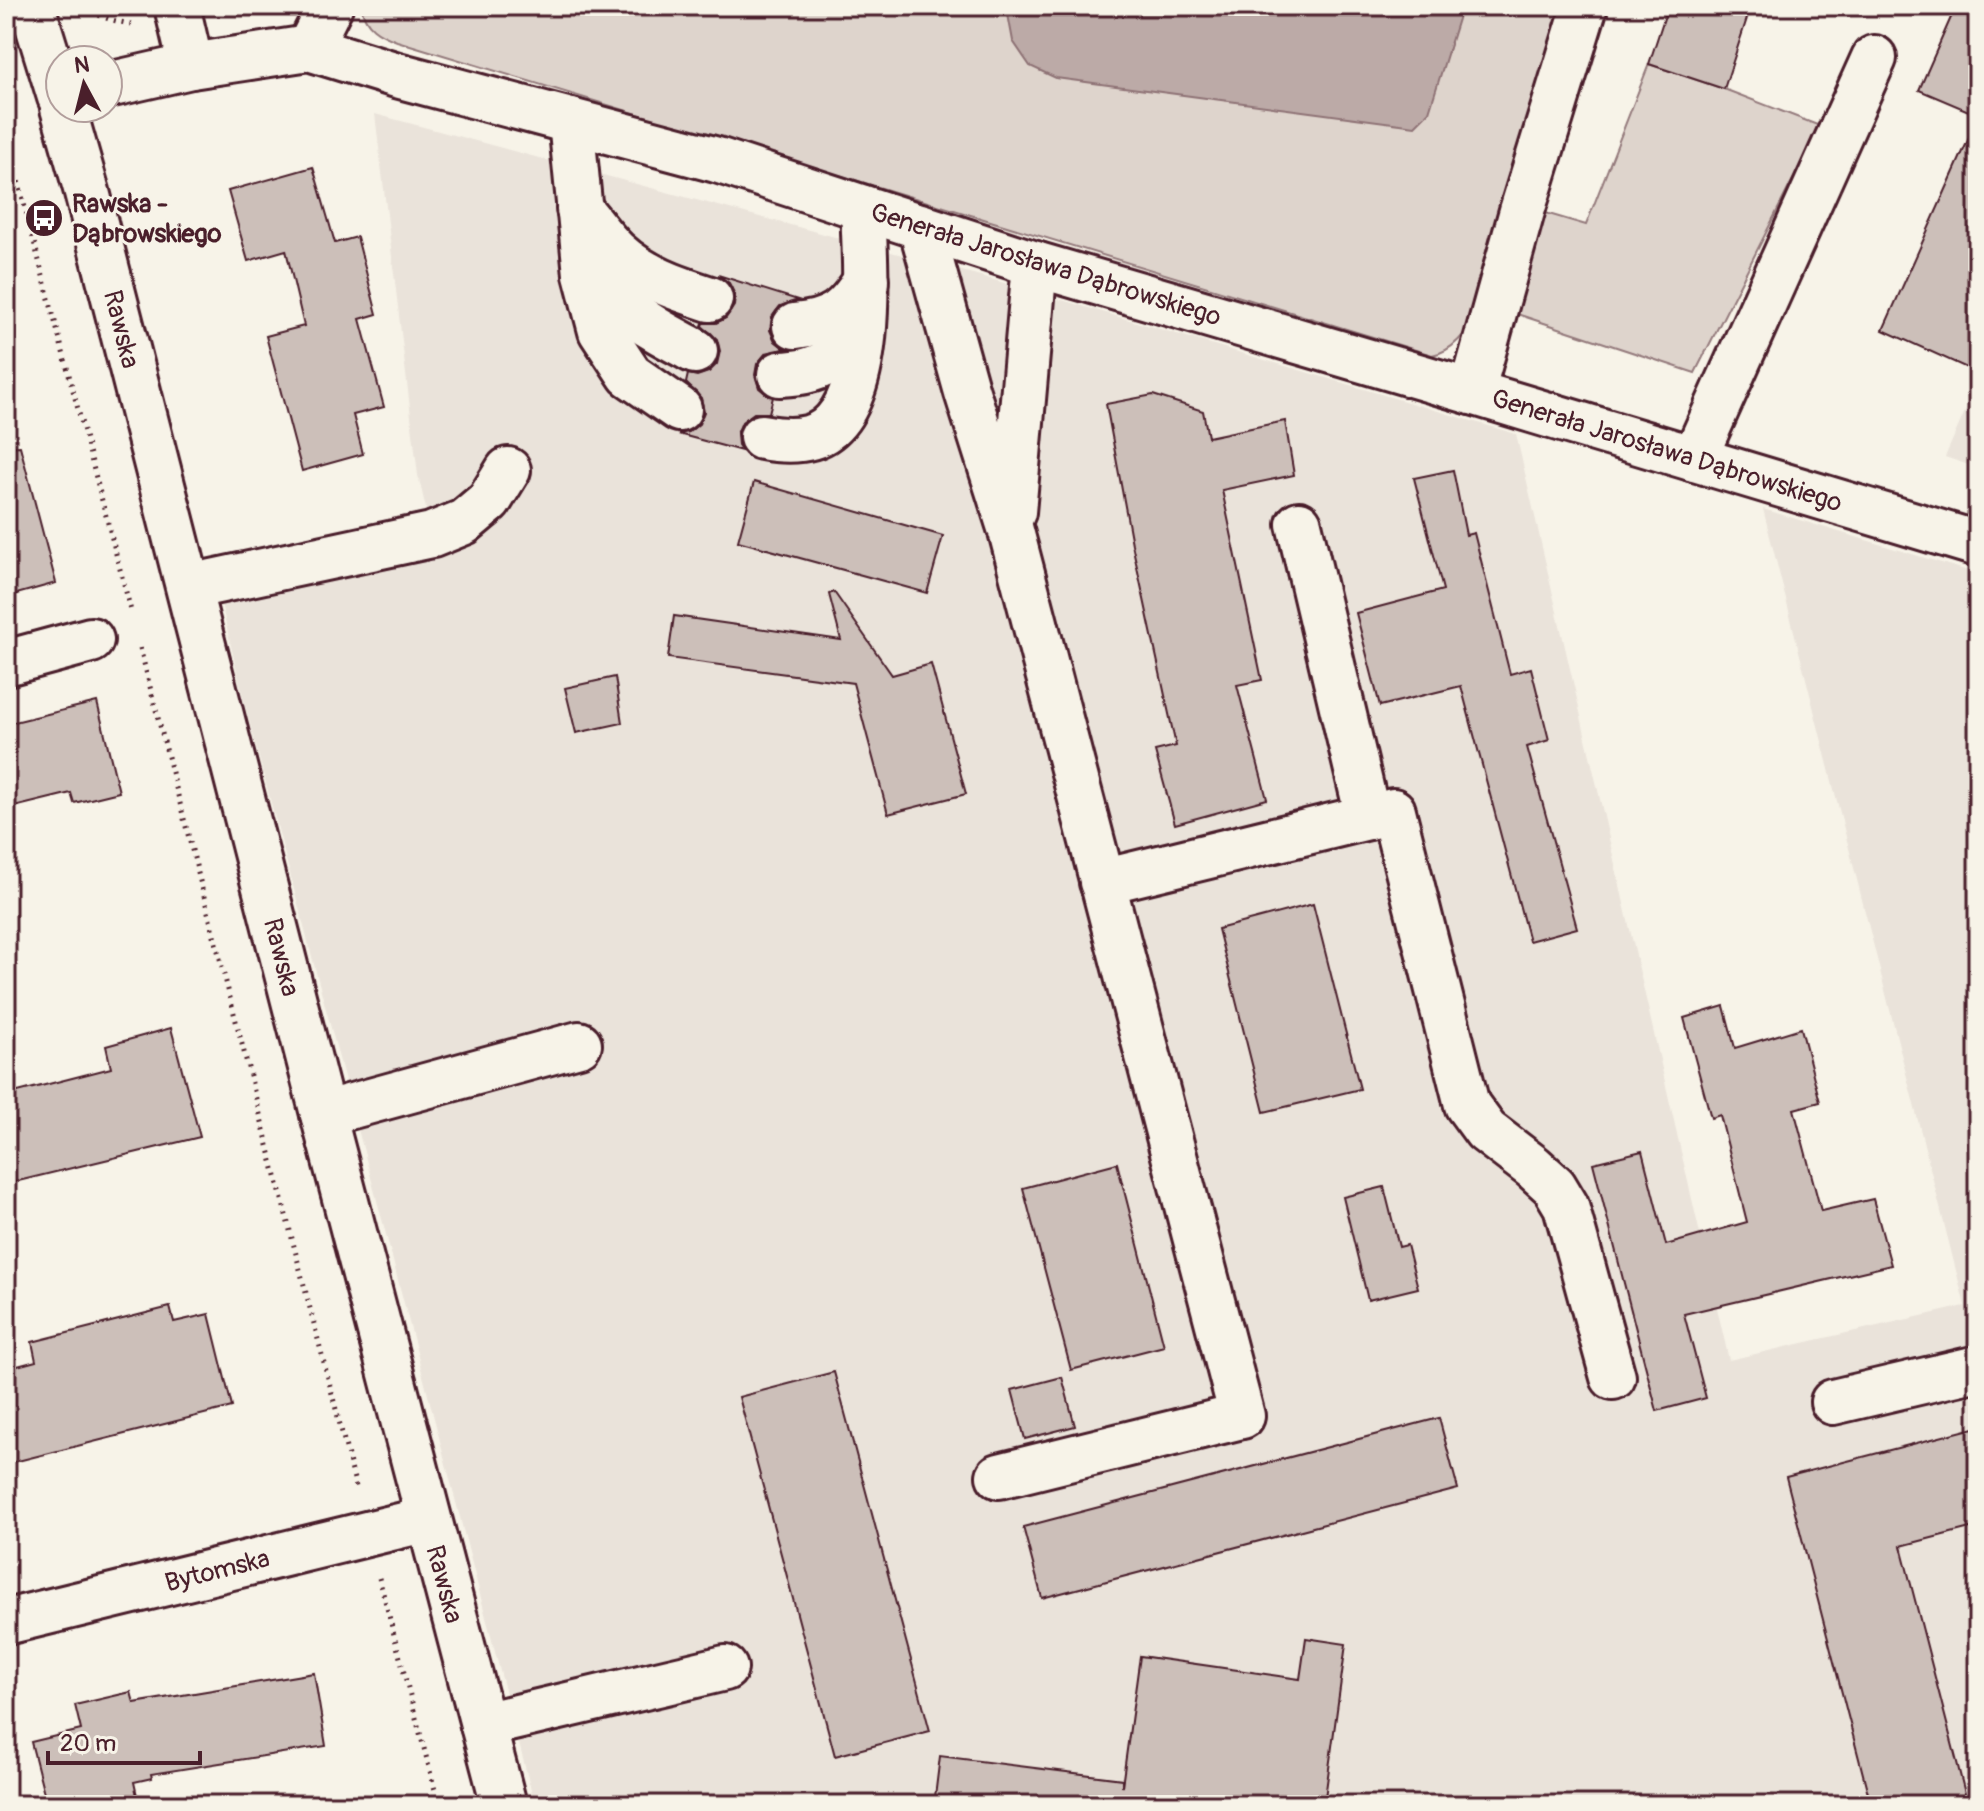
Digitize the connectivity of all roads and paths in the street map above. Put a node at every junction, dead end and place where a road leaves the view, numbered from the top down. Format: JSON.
{"nodes":[{"id":1,"x":32,"y":6,"type":"edge"},
{"id":2,"x":84,"y":6,"type":"edge"},
{"id":3,"x":177,"y":6,"type":"edge"},
{"id":4,"x":330,"y":6,"type":"edge"},
{"id":5,"x":1585,"y":6,"type":"edge"},
{"id":6,"x":134,"y":24,"type":"dead end"},
{"id":7,"x":44,"y":45,"type":"edge"},
{"id":8,"x":309,"y":48,"type":"junction"},
{"id":9,"x":1874,"y":58,"type":"dead end"},
{"id":10,"x":191,"y":66,"type":"junction"},
{"id":11,"x":124,"y":81,"type":"edge"},
{"id":12,"x":571,"y":121,"type":"junction"},
{"id":13,"x":68,"y":124,"type":"edge"},
{"id":14,"x":6,"y":135,"type":"edge"},
{"id":15,"x":863,"y":208,"type":"junction"},
{"id":16,"x":921,"y":226,"type":"junction"},
{"id":17,"x":581,"y":230,"type":"junction"},
{"id":18,"x":1035,"y":264,"type":"junction"},
{"id":19,"x":865,"y":294,"type":"junction"},
{"id":20,"x":710,"y":299,"type":"dead end"},
{"id":21,"x":795,"y":326,"type":"dead end"},
{"id":22,"x":695,"y":351,"type":"dead end"},
{"id":23,"x":780,"y":374,"type":"dead end"},
{"id":24,"x":1472,"y":392,"type":"junction"},
{"id":25,"x":679,"y":409,"type":"dead end"},
{"id":26,"x":762,"y":437,"type":"dead end"},
{"id":27,"x":1694,"y":459,"type":"junction"},
{"id":28,"x":508,"y":470,"type":"dead end"},
{"id":29,"x":1299,"y":524,"type":"dead end"},
{"id":30,"x":1011,"y":531,"type":"junction"},
{"id":31,"x":1978,"y":544,"type":"edge"},
{"id":32,"x":189,"y":587,"type":"junction"},
{"id":33,"x":134,"y":622,"type":"dead end"},
{"id":34,"x":138,"y":638,"type":"dead end"},
{"id":35,"x":91,"y":640,"type":"dead end"},
{"id":36,"x":6,"y":663,"type":"edge"},
{"id":37,"x":1368,"y":817,"type":"junction"},
{"id":38,"x":1102,"y":882,"type":"junction"},
{"id":39,"x":579,"y":1044,"type":"dead end"},
{"id":40,"x":323,"y":1114,"type":"junction"},
{"id":41,"x":1978,"y":1368,"type":"edge"},
{"id":42,"x":1613,"y":1377,"type":"dead end"},
{"id":43,"x":1833,"y":1402,"type":"dead end"},
{"id":44,"x":999,"y":1476,"type":"dead end"},
{"id":45,"x":428,"y":1519,"type":"junction"},
{"id":46,"x":368,"y":1533,"type":"junction"},
{"id":47,"x":6,"y":1622,"type":"edge"},
{"id":48,"x":725,"y":1668,"type":"dead end"},
{"id":49,"x":483,"y":1725,"type":"junction"},
{"id":50,"x":439,"y":1805,"type":"edge"},
{"id":51,"x":504,"y":1805,"type":"edge"}],
"edges":[{"from":1,"to":7,"type":"street"},
{"from":2,"to":6,"type":"path"},
{"from":3,"to":10,"type":"street"},
{"from":4,"to":8,"type":"street"},
{"from":5,"to":24,"type":"street"},
{"from":8,"to":10,"type":"street","name":"Generała Jarosława Dąbrowskiego"},
{"from":8,"to":12,"type":"street","name":"Generała Jarosława Dąbrowskiego"},
{"from":9,"to":27,"type":"street"},
{"from":10,"to":11,"type":"street","name":"Generała Jarosława Dąbrowskiego"},
{"from":12,"to":15,"type":"street","name":"Generała Jarosława Dąbrowskiego"},
{"from":12,"to":17,"type":"street"},
{"from":13,"to":32,"type":"street","name":"Rawska"},
{"from":14,"to":33,"type":"path"},
{"from":15,"to":16,"type":"street","name":"Generała Jarosława Dąbrowskiego"},
{"from":15,"to":19,"type":"street"},
{"from":16,"to":18,"type":"street","name":"Generała Jarosława Dąbrowskiego"},
{"from":16,"to":30,"type":"street"},
{"from":17,"to":20,"type":"street"},
{"from":17,"to":22,"type":"street"},
{"from":17,"to":25,"type":"street"},
{"from":18,"to":24,"type":"street","name":"Generała Jarosława Dąbrowskiego"},
{"from":18,"to":30,"type":"street"},
{"from":19,"to":21,"type":"street"},
{"from":19,"to":23,"type":"street"},
{"from":19,"to":26,"type":"street"},
{"from":24,"to":27,"type":"street","name":"Generała Jarosława Dąbrowskiego"},
{"from":27,"to":31,"type":"street","name":"Generała Jarosława Dąbrowskiego"},
{"from":28,"to":32,"type":"street"},
{"from":29,"to":37,"type":"street"},
{"from":30,"to":38,"type":"street"},
{"from":32,"to":40,"type":"street","name":"Rawska"},
{"from":34,"to":46,"type":"path"},
{"from":35,"to":36,"type":"street"},
{"from":37,"to":38,"type":"street"},
{"from":37,"to":42,"type":"street"},
{"from":38,"to":44,"type":"street"},
{"from":39,"to":40,"type":"street"},
{"from":40,"to":45,"type":"street","name":"Rawska"},
{"from":41,"to":43,"type":"street"},
{"from":45,"to":46,"type":"street","name":"Bytomska"},
{"from":45,"to":49,"type":"street","name":"Rawska"},
{"from":46,"to":47,"type":"street","name":"Bytomska"},
{"from":46,"to":50,"type":"path"},
{"from":48,"to":49,"type":"street"},
{"from":49,"to":51,"type":"street","name":"Rawska"}]}
